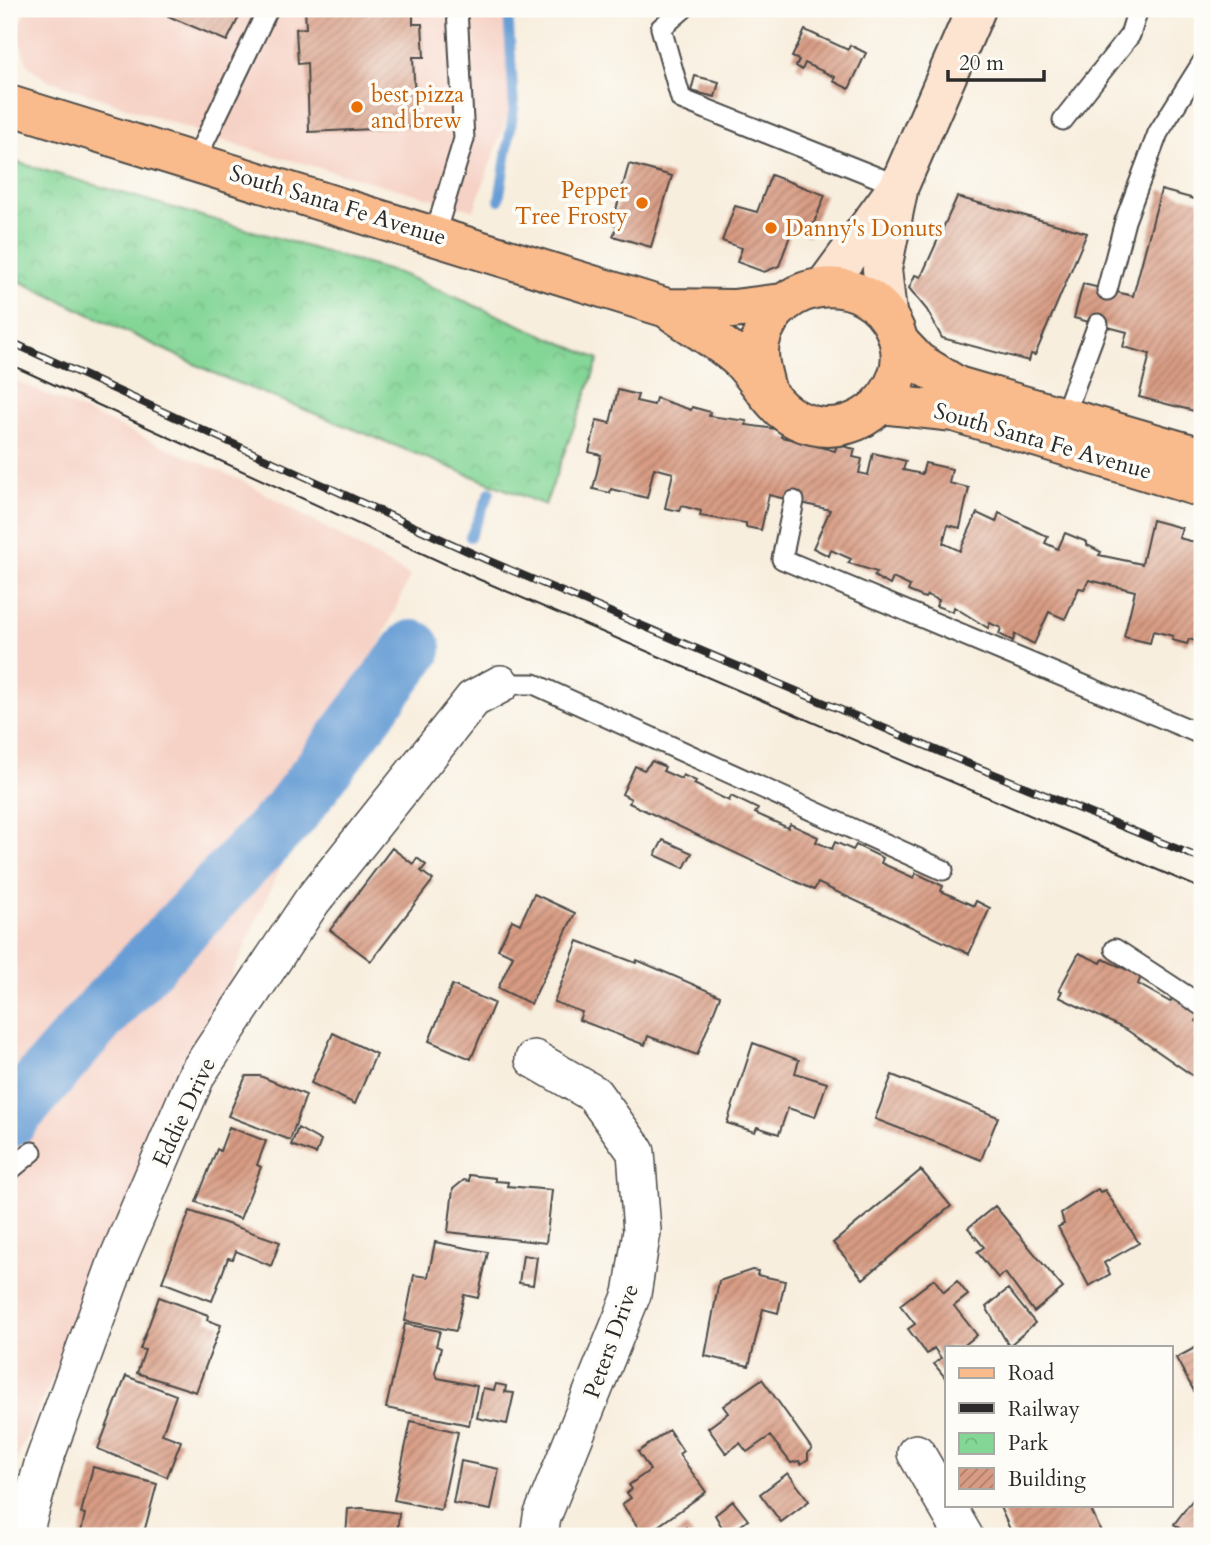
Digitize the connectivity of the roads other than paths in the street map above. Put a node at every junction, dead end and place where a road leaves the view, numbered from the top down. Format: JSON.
{"nodes":[{"id":1,"x":268,"y":9,"type":"edge"},
{"id":2,"x":457,"y":9,"type":"edge"},
{"id":3,"x":683,"y":9,"type":"edge"},
{"id":4,"x":976,"y":9,"type":"edge"},
{"id":5,"x":1138,"y":9,"type":"edge"},
{"id":6,"x":1202,"y":63,"type":"edge"},
{"id":7,"x":9,"y":104,"type":"edge"},
{"id":8,"x":1063,"y":120,"type":"dead end"},
{"id":9,"x":195,"y":161,"type":"junction"},
{"id":10,"x":899,"y":186,"type":"junction"},
{"id":11,"x":435,"y":234,"type":"junction"},
{"id":12,"x":825,"y":286,"type":"junction"},
{"id":13,"x":1107,"y":290,"type":"dead end"},
{"id":14,"x":783,"y":303,"type":"junction"},
{"id":15,"x":667,"y":308,"type":"junction"},
{"id":16,"x":1098,"y":324,"type":"dead end"},
{"id":17,"x":893,"y":328,"type":"junction"},
{"id":18,"x":766,"y":389,"type":"junction"},
{"id":19,"x":881,"y":404,"type":"junction"},
{"id":20,"x":1064,"y":416,"type":"junction"},
{"id":21,"x":1202,"y":457,"type":"edge"},
{"id":22,"x":1202,"y":488,"type":"edge"},
{"id":23,"x":794,"y":501,"type":"dead end"},
{"id":24,"x":501,"y":684,"type":"joint"},
{"id":25,"x":1198,"y":733,"type":"dead end"},
{"id":26,"x":943,"y":870,"type":"dead end"},
{"id":27,"x":1115,"y":949,"type":"dead end"},
{"id":28,"x":1202,"y":1006,"type":"edge"},
{"id":29,"x":534,"y":1059,"type":"dead end"},
{"id":30,"x":32,"y":1152,"type":"dead end"},
{"id":31,"x":9,"y":1171,"type":"edge"},
{"id":32,"x":916,"y":1454,"type":"dead end"},
{"id":33,"x":945,"y":1504,"type":"edge"},
{"id":34,"x":946,"y":1506,"type":"edge"},
{"id":35,"x":23,"y":1536,"type":"edge"},
{"id":36,"x":539,"y":1536,"type":"edge"},
{"id":37,"x":964,"y":1536,"type":"edge"}],
"edges":[{"from":1,"to":9,"type":"lane"},
{"from":2,"to":11,"type":"lane"},
{"from":3,"to":10,"type":"lane"},
{"from":4,"to":10,"type":"main road"},
{"from":5,"to":8,"type":"lane"},
{"from":6,"to":13,"type":"lane"},
{"from":7,"to":9,"type":"main road","name":"South Santa Fe Avenue"},
{"from":9,"to":11,"type":"main road","name":"South Santa Fe Avenue"},
{"from":10,"to":12,"type":"main road"},
{"from":10,"to":17,"type":"main road"},
{"from":11,"to":15,"type":"main road","name":"South Santa Fe Avenue"},
{"from":12,"to":14,"type":"main road","name":"South Santa Fe Avenue"},
{"from":12,"to":17,"type":"main road","name":"South Santa Fe Avenue"},
{"from":14,"to":15,"type":"main road","name":"South Santa Fe Avenue"},
{"from":14,"to":18,"type":"main road"},
{"from":15,"to":18,"type":"main road","name":"South Santa Fe Avenue"},
{"from":16,"to":20,"type":"lane"},
{"from":17,"to":19,"type":"main road","name":"South Santa Fe Avenue"},
{"from":17,"to":20,"type":"main road","name":"South Santa Fe Avenue"},
{"from":18,"to":19,"type":"main road","name":"South Santa Fe Avenue"},
{"from":19,"to":22,"type":"main road","name":"South Santa Fe Avenue"},
{"from":20,"to":21,"type":"main road","name":"South Santa Fe Avenue"},
{"from":23,"to":25,"type":"lane"},
{"from":24,"to":26,"type":"lane"},
{"from":24,"to":35,"type":"street","name":"Eddie Drive"},
{"from":27,"to":28,"type":"lane"},
{"from":29,"to":36,"type":"street","name":"Peters Drive"},
{"from":30,"to":31,"type":"lane"},
{"from":32,"to":33,"type":"street"},
{"from":34,"to":37,"type":"street"}]}
